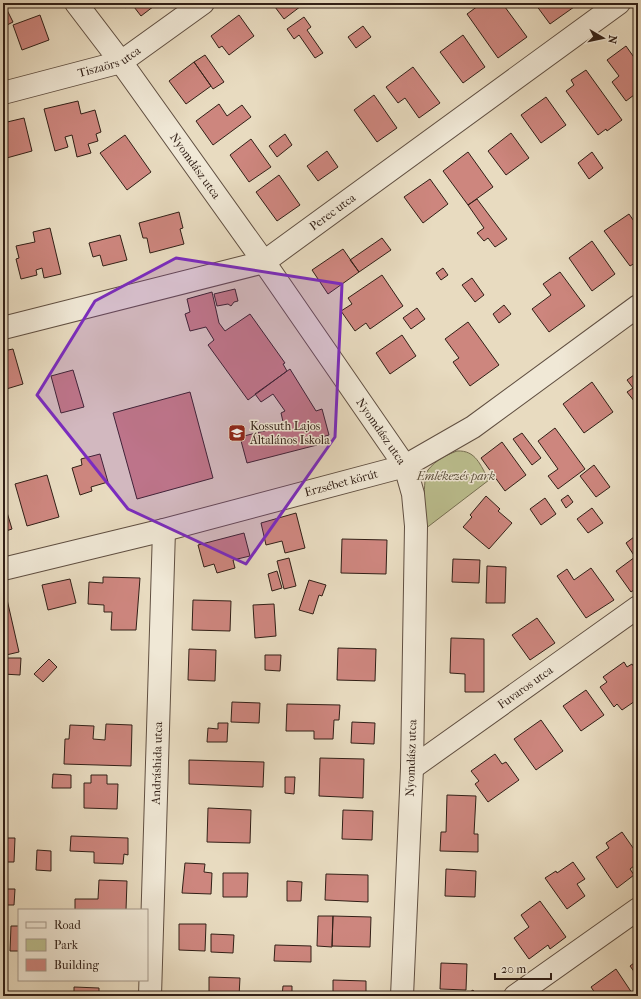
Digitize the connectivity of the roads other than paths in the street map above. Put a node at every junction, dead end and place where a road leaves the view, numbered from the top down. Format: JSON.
{"nodes":[{"id":1,"x":76,"y":3,"type":"edge"},
{"id":2,"x":203,"y":3,"type":"edge"},
{"id":3,"x":619,"y":3,"type":"edge"},
{"id":4,"x":121,"y":62,"type":"junction"},
{"id":5,"x":3,"y":93,"type":"edge"},
{"id":6,"x":264,"y":262,"type":"junction"},
{"id":7,"x":638,"y":306,"type":"edge"},
{"id":8,"x":3,"y":328,"type":"edge"},
{"id":9,"x":405,"y":466,"type":"junction"},
{"id":10,"x":164,"y":530,"type":"junction"},
{"id":11,"x":3,"y":569,"type":"edge"},
{"id":12,"x":638,"y":607,"type":"edge"},
{"id":13,"x":412,"y":768,"type":"junction"},
{"id":14,"x":638,"y":909,"type":"edge"},
{"id":15,"x":150,"y":996,"type":"edge"},
{"id":16,"x":402,"y":996,"type":"edge"},
{"id":17,"x":515,"y":996,"type":"edge"}],
"edges":[{"from":1,"to":4,"type":"street","name":"Nyomdász utca"},
{"from":2,"to":4,"type":"street","name":"Tiszaörs utca"},
{"from":3,"to":6,"type":"street","name":"Perec utca"},
{"from":4,"to":5,"type":"street","name":"Tiszaörs utca"},
{"from":4,"to":6,"type":"street","name":"Nyomdász utca"},
{"from":6,"to":8,"type":"street","name":"Perec utca"},
{"from":6,"to":9,"type":"street","name":"Nyomdász utca"},
{"from":7,"to":9,"type":"street","name":"Erzsébet körút"},
{"from":9,"to":10,"type":"street","name":"Erzsébet körút"},
{"from":9,"to":13,"type":"street","name":"Nyomdász utca"},
{"from":10,"to":11,"type":"street","name":"Erzsébet körút"},
{"from":10,"to":15,"type":"street","name":"Andráshida utca"},
{"from":12,"to":13,"type":"street","name":"Fuvaros utca"},
{"from":13,"to":16,"type":"street","name":"Nyomdász utca"},
{"from":14,"to":17,"type":"street"}]}
